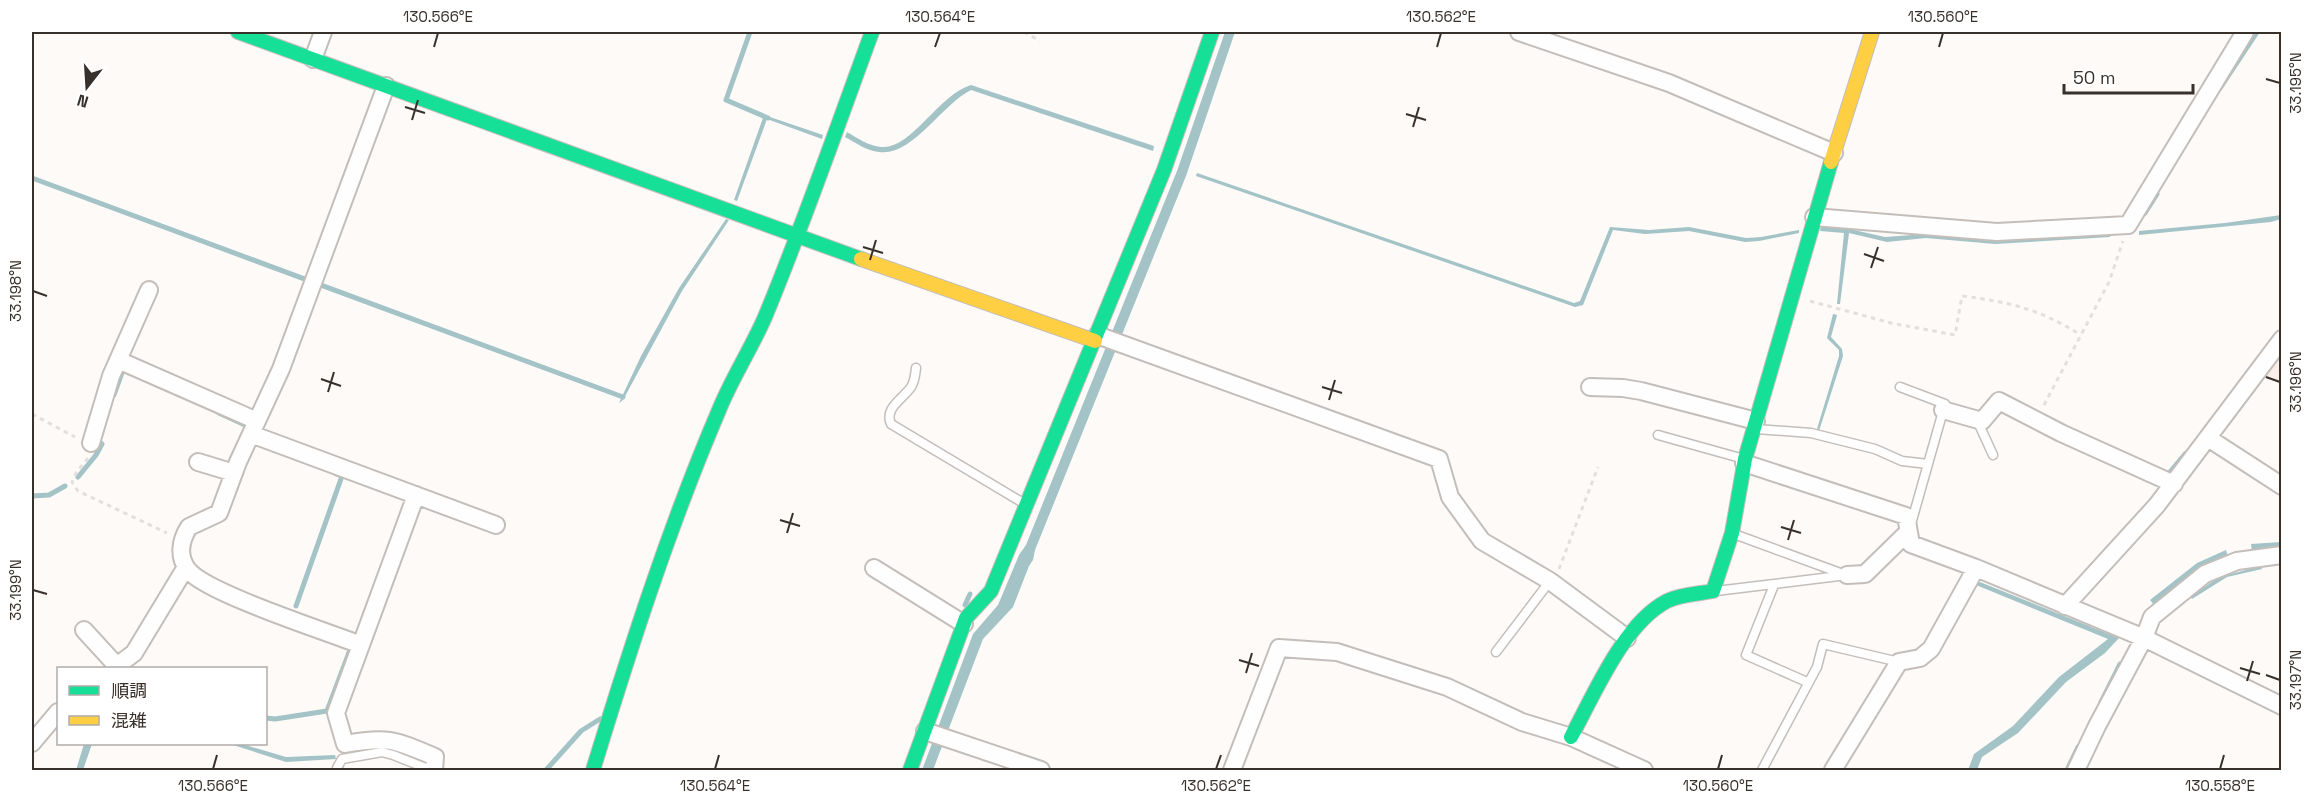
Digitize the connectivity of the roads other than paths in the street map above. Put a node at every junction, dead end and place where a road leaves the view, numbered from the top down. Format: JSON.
{"nodes":[{"id":1,"x":238,"y":32,"type":"edge"},
{"id":2,"x":323,"y":32,"type":"edge"},
{"id":3,"x":872,"y":32,"type":"edge"},
{"id":4,"x":1212,"y":32,"type":"edge"},
{"id":5,"x":1519,"y":32,"type":"edge"},
{"id":6,"x":1872,"y":32,"type":"edge"},
{"id":7,"x":2246,"y":32,"type":"edge"},
{"id":8,"x":313,"y":59,"type":"junction"},
{"id":9,"x":386,"y":86,"type":"junction"},
{"id":10,"x":1834,"y":153,"type":"junction"},
{"id":11,"x":1814,"y":217,"type":"junction"},
{"id":12,"x":797,"y":237,"type":"junction"},
{"id":13,"x":149,"y":290,"type":"dead end"},
{"id":14,"x":1096,"y":338,"type":"junction"},
{"id":15,"x":2282,"y":339,"type":"edge"},
{"id":16,"x":118,"y":360,"type":"junction"},
{"id":17,"x":916,"y":368,"type":"dead end"},
{"id":18,"x":1590,"y":387,"type":"dead end"},
{"id":19,"x":1900,"y":387,"type":"dead end"},
{"id":20,"x":1943,"y":410,"type":"junction"},
{"id":21,"x":1977,"y":420,"type":"junction"},
{"id":22,"x":1755,"y":425,"type":"junction"},
{"id":23,"x":254,"y":428,"type":"junction"},
{"id":24,"x":1658,"y":435,"type":"dead end"},
{"id":25,"x":2208,"y":438,"type":"junction"},
{"id":26,"x":91,"y":443,"type":"road end"},
{"id":27,"x":1993,"y":455,"type":"dead end"},
{"id":28,"x":1744,"y":461,"type":"junction"},
{"id":29,"x":198,"y":462,"type":"dead end"},
{"id":30,"x":1928,"y":464,"type":"junction"},
{"id":31,"x":234,"y":473,"type":"junction"},
{"id":32,"x":2174,"y":484,"type":"junction"},
{"id":33,"x":2282,"y":486,"type":"edge"},
{"id":34,"x":416,"y":495,"type":"junction"},
{"id":35,"x":1027,"y":505,"type":"junction"},
{"id":36,"x":496,"y":525,"type":"dead end"},
{"id":37,"x":1908,"y":532,"type":"junction"},
{"id":38,"x":1731,"y":533,"type":"junction"},
{"id":39,"x":2282,"y":555,"type":"edge"},
{"id":40,"x":186,"y":567,"type":"junction"},
{"id":41,"x":874,"y":568,"type":"dead end"},
{"id":42,"x":1976,"y":568,"type":"junction"},
{"id":43,"x":1847,"y":575,"type":"junction"},
{"id":44,"x":1552,"y":583,"type":"junction"},
{"id":45,"x":1774,"y":585,"type":"junction"},
{"id":46,"x":1713,"y":591,"type":"junction"},
{"id":47,"x":2065,"y":606,"type":"junction"},
{"id":48,"x":964,"y":624,"type":"junction"},
{"id":49,"x":84,"y":630,"type":"dead end"},
{"id":50,"x":1627,"y":638,"type":"junction"},
{"id":51,"x":2144,"y":638,"type":"junction"},
{"id":52,"x":361,"y":645,"type":"junction"},
{"id":53,"x":1496,"y":652,"type":"dead end"},
{"id":54,"x":1899,"y":662,"type":"junction"},
{"id":55,"x":116,"y":667,"type":"edge"},
{"id":56,"x":1807,"y":682,"type":"junction"},
{"id":57,"x":2282,"y":706,"type":"edge"},
{"id":58,"x":57,"y":713,"type":"edge"},
{"id":59,"x":936,"y":734,"type":"junction"},
{"id":60,"x":1571,"y":737,"type":"junction"},
{"id":61,"x":32,"y":743,"type":"edge"},
{"id":62,"x":337,"y":768,"type":"dead end"},
{"id":63,"x":1644,"y":770,"type":"edge"},
{"id":64,"x":433,"y":771,"type":"edge"},
{"id":65,"x":593,"y":771,"type":"edge"},
{"id":66,"x":910,"y":771,"type":"edge"},
{"id":67,"x":1041,"y":771,"type":"edge"},
{"id":68,"x":1232,"y":771,"type":"edge"},
{"id":69,"x":1762,"y":771,"type":"edge"},
{"id":70,"x":1833,"y":771,"type":"edge"},
{"id":71,"x":2076,"y":771,"type":"edge"}],
"edges":[{"from":1,"to":8,"type":"street"},
{"from":2,"to":8,"type":"street"},
{"from":3,"to":12,"type":"street"},
{"from":4,"to":14,"type":"street"},
{"from":5,"to":10,"type":"street"},
{"from":6,"to":10,"type":"street"},
{"from":7,"to":11,"type":"street"},
{"from":8,"to":9,"type":"street"},
{"from":9,"to":12,"type":"street"},
{"from":9,"to":23,"type":"street"},
{"from":10,"to":11,"type":"street"},
{"from":11,"to":22,"type":"street"},
{"from":12,"to":14,"type":"street"},
{"from":12,"to":65,"type":"street"},
{"from":13,"to":16,"type":"street"},
{"from":14,"to":35,"type":"street"},
{"from":14,"to":44,"type":"street"},
{"from":15,"to":25,"type":"street"},
{"from":16,"to":23,"type":"street"},
{"from":16,"to":26,"type":"street"},
{"from":17,"to":35,"type":"lane"},
{"from":18,"to":22,"type":"street"},
{"from":19,"to":20,"type":"lane"},
{"from":20,"to":21,"type":"street"},
{"from":20,"to":30,"type":"lane"},
{"from":21,"to":27,"type":"lane"},
{"from":21,"to":32,"type":"street"},
{"from":22,"to":28,"type":"street"},
{"from":22,"to":30,"type":"lane"},
{"from":23,"to":31,"type":"street"},
{"from":23,"to":34,"type":"street"},
{"from":24,"to":28,"type":"lane"},
{"from":25,"to":32,"type":"street"},
{"from":25,"to":33,"type":"street"},
{"from":28,"to":37,"type":"street"},
{"from":28,"to":38,"type":"street"},
{"from":29,"to":31,"type":"street"},
{"from":30,"to":37,"type":"lane"},
{"from":31,"to":40,"type":"street"},
{"from":32,"to":47,"type":"street"},
{"from":34,"to":36,"type":"street"},
{"from":34,"to":52,"type":"street"},
{"from":35,"to":48,"type":"street"},
{"from":37,"to":42,"type":"street"},
{"from":37,"to":43,"type":"street"},
{"from":38,"to":43,"type":"lane"},
{"from":38,"to":46,"type":"street"},
{"from":39,"to":51,"type":"street"},
{"from":40,"to":52,"type":"street"},
{"from":40,"to":55,"type":"street"},
{"from":41,"to":48,"type":"street"},
{"from":42,"to":47,"type":"street"},
{"from":42,"to":54,"type":"street"},
{"from":43,"to":45,"type":"lane"},
{"from":44,"to":50,"type":"street"},
{"from":44,"to":53,"type":"lane"},
{"from":45,"to":46,"type":"lane"},
{"from":45,"to":56,"type":"lane"},
{"from":46,"to":50,"type":"street"},
{"from":47,"to":51,"type":"street"},
{"from":48,"to":59,"type":"street"},
{"from":49,"to":55,"type":"street"},
{"from":50,"to":60,"type":"street"},
{"from":51,"to":57,"type":"street"},
{"from":51,"to":71,"type":"street"},
{"from":52,"to":64,"type":"street"},
{"from":54,"to":56,"type":"lane"},
{"from":54,"to":70,"type":"street"},
{"from":56,"to":69,"type":"lane"},
{"from":58,"to":61,"type":"street"},
{"from":59,"to":66,"type":"street"},
{"from":59,"to":67,"type":"street"},
{"from":60,"to":63,"type":"street"},
{"from":60,"to":68,"type":"street"},
{"from":62,"to":64,"type":"lane"}]}
